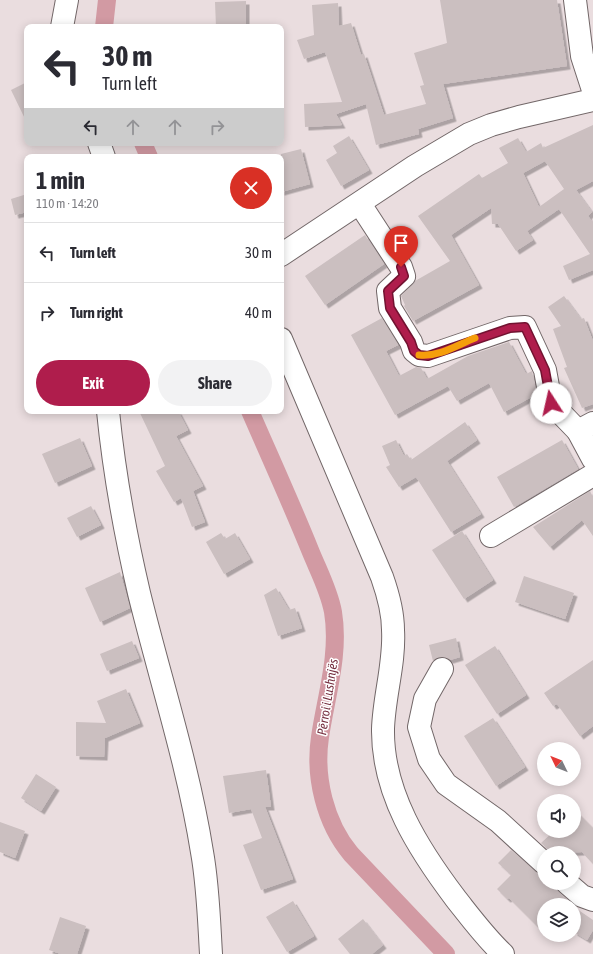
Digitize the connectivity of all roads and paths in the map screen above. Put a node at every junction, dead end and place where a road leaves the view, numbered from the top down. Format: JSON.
{"nodes":[{"id":1,"x":67,"y":0,"type":"edge"},
{"id":2,"x":575,"y":0,"type":"edge"},
{"id":3,"x":63,"y":24,"type":"edge"},
{"id":4,"x":593,"y":90,"type":"edge"},
{"id":5,"x":593,"y":100,"type":"edge"},
{"id":6,"x":360,"y":204,"type":"junction"},
{"id":7,"x":284,"y":253,"type":"edge"},
{"id":8,"x":284,"y":346,"type":"edge"},
{"id":9,"x":108,"y":414,"type":"edge"},
{"id":10,"x":585,"y":427,"type":"edge"},
{"id":11,"x":593,"y":459,"type":"edge"},
{"id":12,"x":593,"y":475,"type":"edge"},
{"id":13,"x":491,"y":536,"type":"dead end"},
{"id":14,"x":442,"y":669,"type":"dead end"},
{"id":15,"x":537,"y":857,"type":"edge"},
{"id":16,"x":575,"y":890,"type":"edge"},
{"id":17,"x":593,"y":900,"type":"edge"},
{"id":18,"x":211,"y":954,"type":"edge"},
{"id":19,"x":503,"y":954,"type":"edge"}],
"edges":[{"from":1,"to":3,"type":"street"},
{"from":2,"to":4,"type":"street"},
{"from":5,"to":6,"type":"street"},
{"from":6,"to":7,"type":"street"},
{"from":6,"to":10,"type":"street"},
{"from":8,"to":19,"type":"street"},
{"from":9,"to":18,"type":"street"},
{"from":10,"to":11,"type":"street"},
{"from":12,"to":13,"type":"street"},
{"from":14,"to":15,"type":"street"},
{"from":16,"to":17,"type":"street"}]}
